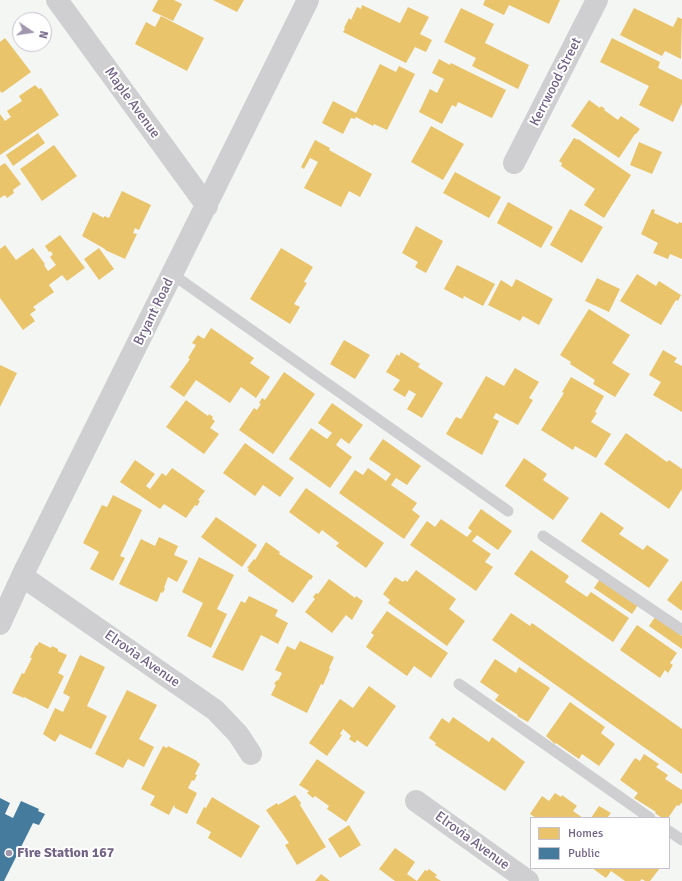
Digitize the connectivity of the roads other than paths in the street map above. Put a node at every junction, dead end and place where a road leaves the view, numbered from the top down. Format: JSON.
{"nodes":[{"id":1,"x":57,"y":0,"type":"edge"},
{"id":2,"x":308,"y":0,"type":"edge"},
{"id":3,"x":597,"y":0,"type":"edge"},
{"id":4,"x":514,"y":163,"type":"dead end"},
{"id":5,"x":206,"y":206,"type":"junction"},
{"id":6,"x":172,"y":274,"type":"junction"},
{"id":7,"x":508,"y":512,"type":"dead end"},
{"id":8,"x":543,"y":536,"type":"dead end"},
{"id":9,"x":22,"y":576,"type":"junction"},
{"id":10,"x":0,"y":624,"type":"edge"},
{"id":11,"x":682,"y":630,"type":"edge"},
{"id":12,"x":459,"y":684,"type":"dead end"},
{"id":13,"x":251,"y":754,"type":"dead end"},
{"id":14,"x":416,"y":801,"type":"dead end"},
{"id":15,"x":649,"y":817,"type":"edge"},
{"id":16,"x":670,"y":832,"type":"edge"},
{"id":17,"x":682,"y":840,"type":"edge"},
{"id":18,"x":528,"y":881,"type":"edge"}],
"edges":[{"from":1,"to":5,"type":"street","name":"Maple Avenue"},
{"from":2,"to":5,"type":"street","name":"Bryant Road"},
{"from":3,"to":4,"type":"street","name":"Kerrwood Street"},
{"from":5,"to":6,"type":"street","name":"Bryant Road"},
{"from":6,"to":7,"type":"lane"},
{"from":6,"to":9,"type":"street","name":"Bryant Road"},
{"from":8,"to":11,"type":"lane"},
{"from":9,"to":10,"type":"street","name":"Bryant Road"},
{"from":9,"to":13,"type":"street","name":"Elrovia Avenue"},
{"from":12,"to":15,"type":"lane"},
{"from":14,"to":18,"type":"street","name":"Elrovia Avenue"},
{"from":16,"to":17,"type":"lane"}]}
